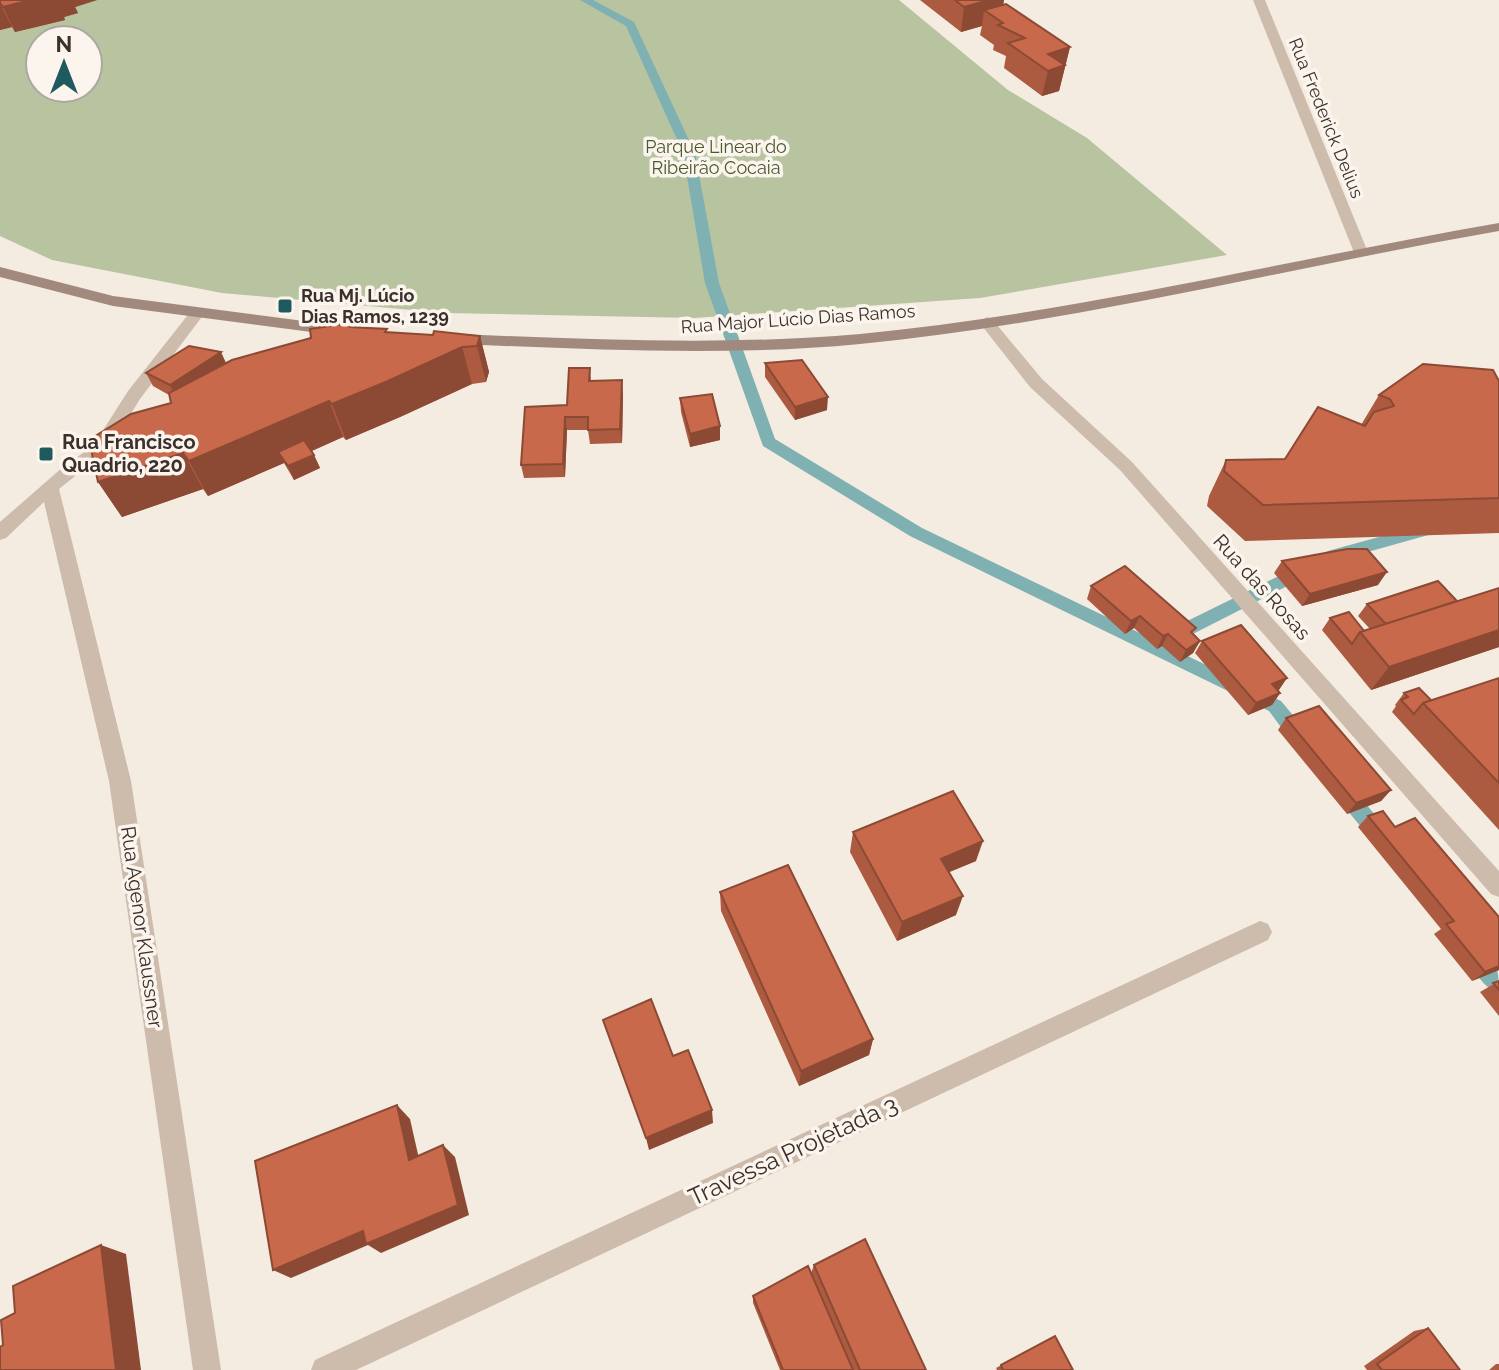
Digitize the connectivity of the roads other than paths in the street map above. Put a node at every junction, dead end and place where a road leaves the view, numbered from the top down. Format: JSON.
{"nodes":[{"id":1,"x":1259,"y":0,"type":"edge"},
{"id":2,"x":1499,"y":227,"type":"edge"},
{"id":3,"x":1360,"y":250,"type":"junction"},
{"id":4,"x":0,"y":272,"type":"edge"},
{"id":5,"x":196,"y":314,"type":"junction"},
{"id":6,"x":987,"y":322,"type":"junction"},
{"id":7,"x":330,"y":330,"type":"junction"},
{"id":8,"x":360,"y":332,"type":"edge"},
{"id":9,"x":437,"y":338,"type":"edge"},
{"id":10,"x":303,"y":344,"type":"edge"},
{"id":11,"x":129,"y":437,"type":"edge"},
{"id":12,"x":100,"y":449,"type":"junction"},
{"id":13,"x":50,"y":489,"type":"junction"},
{"id":14,"x":0,"y":533,"type":"edge"},
{"id":15,"x":1499,"y":887,"type":"edge"},
{"id":16,"x":1260,"y":932,"type":"dead end"},
{"id":17,"x":207,"y":1370,"type":"edge"},
{"id":18,"x":325,"y":1370,"type":"edge"}],
"edges":[{"from":1,"to":3,"type":"street","name":"Rua Frederick Delius"},
{"from":2,"to":3,"type":"main road","name":"Rua Major Lúcio Dias Ramos"},
{"from":3,"to":6,"type":"main road","name":"Rua Major Lúcio Dias Ramos"},
{"from":4,"to":5,"type":"main road"},
{"from":5,"to":7,"type":"main road"},
{"from":5,"to":12,"type":"street"},
{"from":6,"to":9,"type":"main road","name":"Rua Major Lúcio Dias Ramos"},
{"from":6,"to":15,"type":"street","name":"Rua das Rosas"},
{"from":7,"to":8,"type":"main road"},
{"from":7,"to":10,"type":"street"},
{"from":11,"to":12,"type":"street"},
{"from":12,"to":13,"type":"street"},
{"from":13,"to":14,"type":"street"},
{"from":13,"to":17,"type":"street","name":"Rua Agenor Klaussner"},
{"from":16,"to":18,"type":"street","name":"Travessa Projetada 3"}]}
